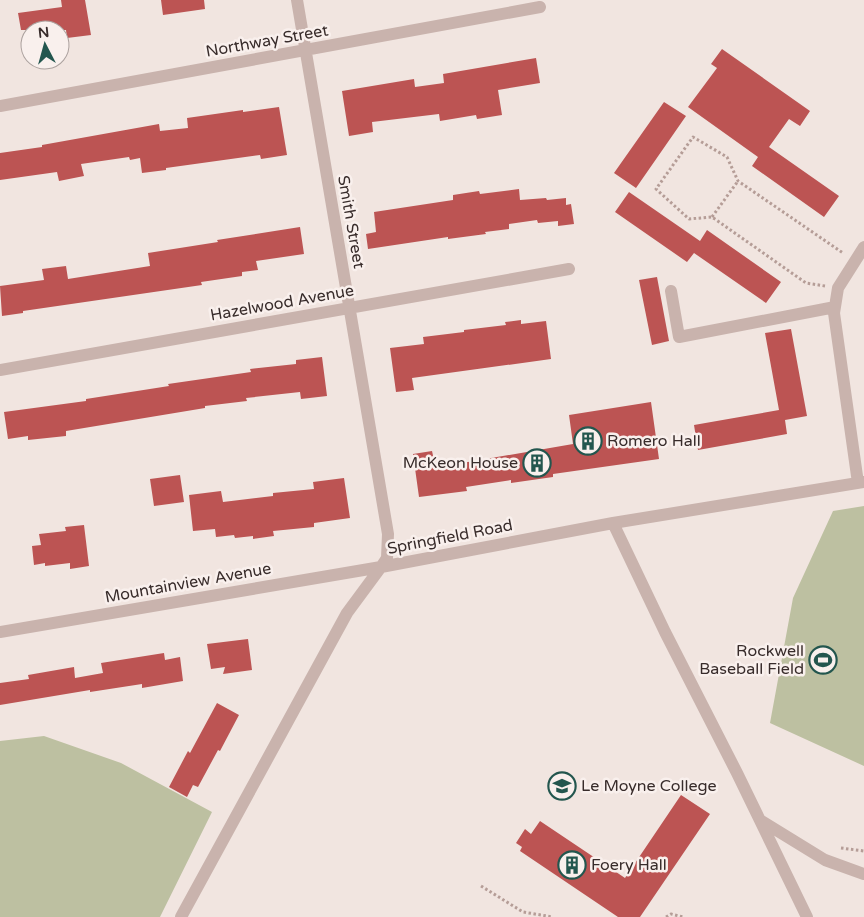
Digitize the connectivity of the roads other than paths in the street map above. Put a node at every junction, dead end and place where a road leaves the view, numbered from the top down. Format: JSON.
{"nodes":[{"id":1,"x":297,"y":0,"type":"edge"},
{"id":2,"x":540,"y":7,"type":"dead end"},
{"id":3,"x":305,"y":51,"type":"junction"},
{"id":4,"x":0,"y":106,"type":"edge"},
{"id":5,"x":864,"y":247,"type":"edge"},
{"id":6,"x":569,"y":269,"type":"dead end"},
{"id":7,"x":671,"y":291,"type":"dead end"},
{"id":8,"x":835,"y":307,"type":"junction"},
{"id":9,"x":349,"y":308,"type":"junction"},
{"id":10,"x":0,"y":370,"type":"edge"},
{"id":11,"x":861,"y":482,"type":"edge"},
{"id":12,"x":613,"y":523,"type":"junction"},
{"id":13,"x":380,"y":567,"type":"junction"},
{"id":14,"x":0,"y":632,"type":"edge"},
{"id":15,"x":760,"y":820,"type":"junction"},
{"id":16,"x":864,"y":874,"type":"edge"},
{"id":17,"x":182,"y":917,"type":"edge"},
{"id":18,"x":807,"y":917,"type":"edge"}],
"edges":[{"from":1,"to":3,"type":"street","name":"Smith Street"},
{"from":2,"to":3,"type":"street","name":"Northway Street"},
{"from":3,"to":4,"type":"street","name":"Northway Street"},
{"from":3,"to":9,"type":"street","name":"Smith Street"},
{"from":5,"to":8,"type":"street"},
{"from":6,"to":9,"type":"street","name":"Hazelwood Avenue"},
{"from":7,"to":8,"type":"street"},
{"from":8,"to":11,"type":"street"},
{"from":9,"to":10,"type":"street","name":"Hazelwood Avenue"},
{"from":9,"to":13,"type":"street","name":"Smith Street"},
{"from":11,"to":12,"type":"street","name":"Springfield Road"},
{"from":12,"to":13,"type":"street","name":"Springfield Road"},
{"from":12,"to":15,"type":"street"},
{"from":13,"to":14,"type":"street","name":"Mountainview Avenue"},
{"from":13,"to":17,"type":"street","name":"Springfield Road"},
{"from":15,"to":16,"type":"street"},
{"from":15,"to":18,"type":"street"}]}
